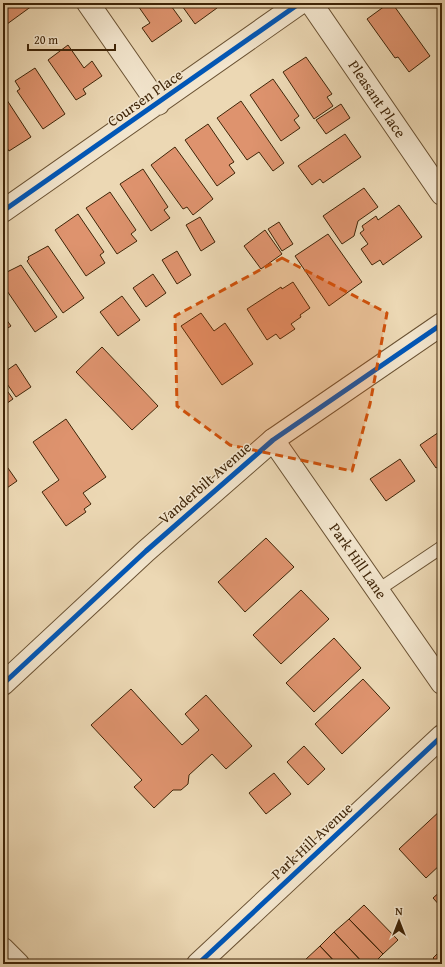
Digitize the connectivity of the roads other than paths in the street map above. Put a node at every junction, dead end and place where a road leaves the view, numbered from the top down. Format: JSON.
{"nodes":[{"id":1,"x":88,"y":3,"type":"edge"},
{"id":2,"x":300,"y":3,"type":"edge"},
{"id":3,"x":311,"y":3,"type":"edge"},
{"id":4,"x":158,"y":104,"type":"junction"},
{"id":5,"x":442,"y":194,"type":"edge"},
{"id":6,"x":3,"y":211,"type":"edge"},
{"id":7,"x":442,"y":324,"type":"edge"},
{"id":8,"x":273,"y":440,"type":"junction"},
{"id":9,"x":442,"y":547,"type":"edge"},
{"id":10,"x":378,"y":590,"type":"junction"},
{"id":11,"x":442,"y":683,"type":"edge"},
{"id":12,"x":3,"y":684,"type":"edge"},
{"id":13,"x":442,"y":736,"type":"edge"},
{"id":14,"x":3,"y":949,"type":"edge"},
{"id":15,"x":18,"y":964,"type":"edge"},
{"id":16,"x":198,"y":964,"type":"edge"}],
"edges":[{"from":1,"to":4,"type":"street"},
{"from":2,"to":4,"type":"street","name":"Coursen Place"},
{"from":3,"to":5,"type":"street","name":"Pleasant Place"},
{"from":4,"to":6,"type":"street","name":"Coursen Place"},
{"from":7,"to":8,"type":"street","name":"Vanderbilt Avenue"},
{"from":8,"to":10,"type":"street","name":"Park Hill Lane"},
{"from":8,"to":12,"type":"street","name":"Vanderbilt Avenue"},
{"from":9,"to":10,"type":"lane"},
{"from":10,"to":11,"type":"street","name":"Park Hill Lane"},
{"from":13,"to":16,"type":"street","name":"Park Hill Avenue"},
{"from":14,"to":15,"type":"street"}]}
